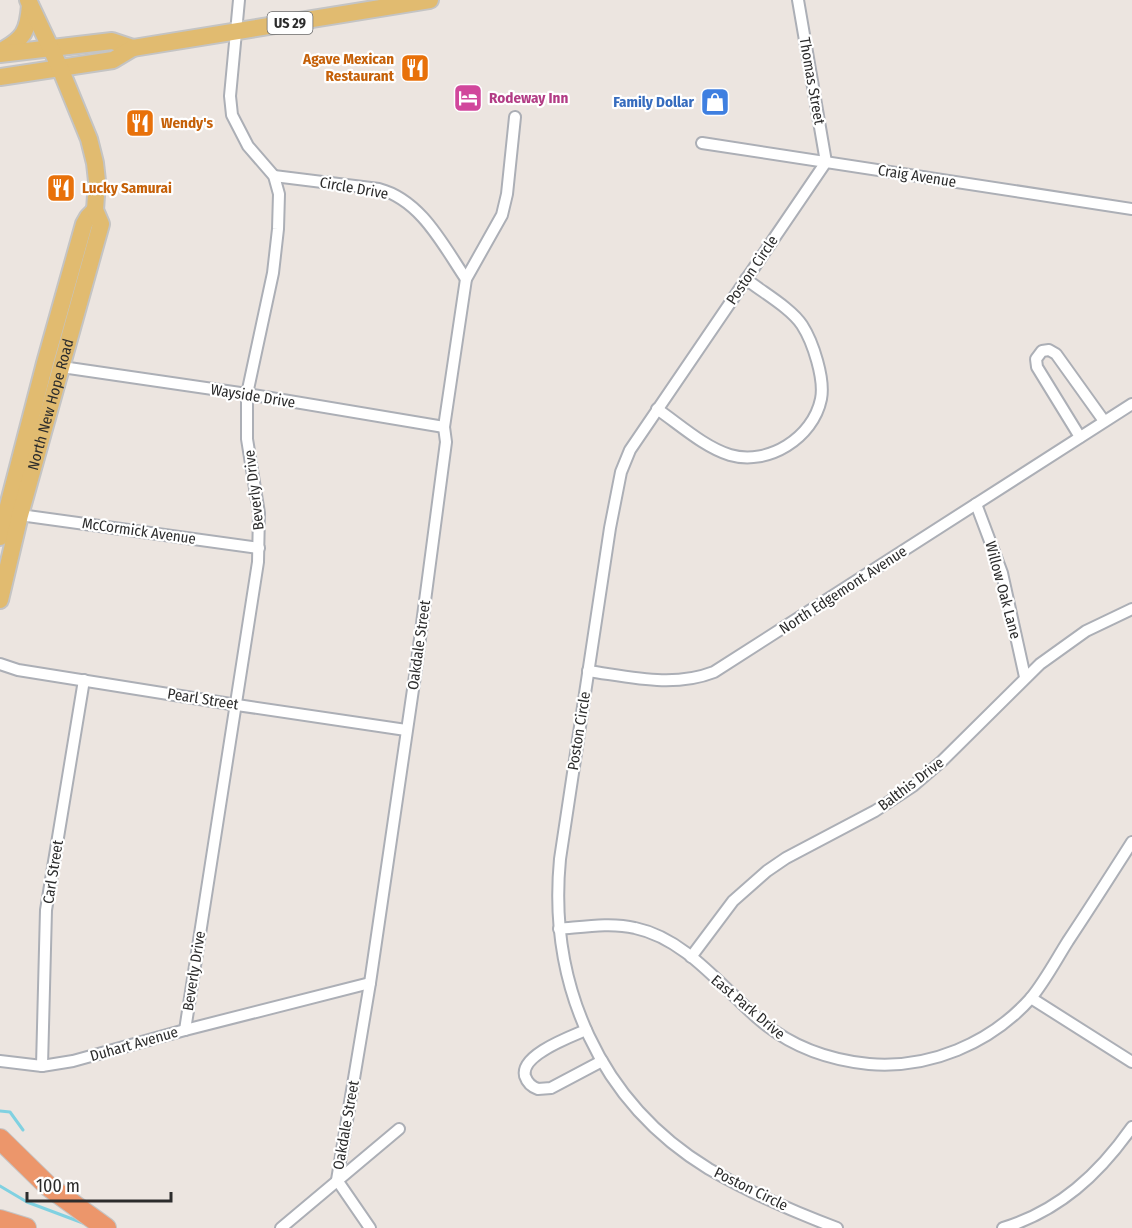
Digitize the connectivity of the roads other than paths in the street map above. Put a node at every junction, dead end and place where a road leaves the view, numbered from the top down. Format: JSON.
{"nodes":[{"id":1,"x":239,"y":0,"type":"edge"},
{"id":2,"x":430,"y":0,"type":"edge"},
{"id":3,"x":798,"y":0,"type":"edge"},
{"id":4,"x":29,"y":3,"type":"edge"},
{"id":5,"x":236,"y":32,"type":"junction"},
{"id":6,"x":51,"y":48,"type":"junction"},
{"id":7,"x":133,"y":48,"type":"junction"},
{"id":8,"x":0,"y":53,"type":"edge"},
{"id":9,"x":60,"y":68,"type":"junction"},
{"id":10,"x":0,"y":77,"type":"edge"},
{"id":11,"x":515,"y":117,"type":"dead end"},
{"id":12,"x":702,"y":143,"type":"dead end"},
{"id":13,"x":825,"y":162,"type":"junction"},
{"id":14,"x":274,"y":176,"type":"junction"},
{"id":15,"x":1132,"y":209,"type":"edge"},
{"id":16,"x":95,"y":210,"type":"junction"},
{"id":17,"x":466,"y":279,"type":"junction"},
{"id":18,"x":746,"y":279,"type":"junction"},
{"id":19,"x":45,"y":363,"type":"junction"},
{"id":20,"x":62,"y":367,"type":"junction"},
{"id":21,"x":247,"y":394,"type":"junction"},
{"id":22,"x":54,"y":397,"type":"junction"},
{"id":23,"x":1132,"y":404,"type":"edge"},
{"id":24,"x":657,"y":409,"type":"junction"},
{"id":25,"x":1104,"y":422,"type":"junction"},
{"id":26,"x":444,"y":427,"type":"junction"},
{"id":27,"x":1080,"y":437,"type":"junction"},
{"id":28,"x":976,"y":504,"type":"junction"},
{"id":29,"x":20,"y":514,"type":"junction"},
{"id":30,"x":0,"y":537,"type":"edge"},
{"id":31,"x":259,"y":548,"type":"junction"},
{"id":32,"x":0,"y":600,"type":"edge"},
{"id":33,"x":1132,"y":609,"type":"edge"},
{"id":34,"x":0,"y":664,"type":"edge"},
{"id":35,"x":588,"y":671,"type":"junction"},
{"id":36,"x":1025,"y":677,"type":"junction"},
{"id":37,"x":84,"y":680,"type":"junction"},
{"id":38,"x":237,"y":705,"type":"junction"},
{"id":39,"x":406,"y":730,"type":"junction"},
{"id":40,"x":1132,"y":842,"type":"edge"},
{"id":41,"x":559,"y":929,"type":"junction"},
{"id":42,"x":691,"y":957,"type":"junction"},
{"id":43,"x":370,"y":983,"type":"junction"},
{"id":44,"x":1031,"y":998,"type":"junction"},
{"id":45,"x":185,"y":1030,"type":"junction"},
{"id":46,"x":586,"y":1030,"type":"junction"},
{"id":47,"x":602,"y":1061,"type":"junction"},
{"id":48,"x":0,"y":1062,"type":"edge"},
{"id":49,"x":1132,"y":1062,"type":"edge"},
{"id":50,"x":42,"y":1066,"type":"junction"},
{"id":51,"x":1132,"y":1127,"type":"edge"},
{"id":52,"x":399,"y":1129,"type":"dead end"},
{"id":53,"x":0,"y":1139,"type":"edge"},
{"id":54,"x":337,"y":1180,"type":"junction"},
{"id":55,"x":0,"y":1220,"type":"edge"},
{"id":56,"x":26,"y":1228,"type":"edge"},
{"id":57,"x":106,"y":1228,"type":"edge"},
{"id":58,"x":281,"y":1228,"type":"edge"},
{"id":59,"x":370,"y":1228,"type":"edge"},
{"id":60,"x":837,"y":1228,"type":"edge"},
{"id":61,"x":1006,"y":1228,"type":"edge"}],
"edges":[{"from":1,"to":5,"type":"street"},
{"from":2,"to":5,"type":"main road","number":"US 29"},
{"from":3,"to":13,"type":"street","name":"Thomas Street"},
{"from":4,"to":6,"type":"main road","name":"North New Hope Road"},
{"from":4,"to":8,"type":"main road"},
{"from":5,"to":7,"type":"main road","number":"US 29"},
{"from":5,"to":14,"type":"street"},
{"from":6,"to":7,"type":"main road","number":"US 29"},
{"from":6,"to":8,"type":"main road","number":"US 29"},
{"from":6,"to":9,"type":"main road","name":"North New Hope Road"},
{"from":7,"to":9,"type":"main road","number":"US 29"},
{"from":9,"to":10,"type":"main road","number":"US 29"},
{"from":9,"to":16,"type":"main road","name":"North New Hope Road"},
{"from":11,"to":17,"type":"street","name":"Oakdale Street"},
{"from":12,"to":13,"type":"street","name":"Craig Avenue"},
{"from":13,"to":15,"type":"street","name":"Craig Avenue"},
{"from":13,"to":18,"type":"street","name":"Poston Circle"},
{"from":14,"to":17,"type":"street","name":"Circle Drive"},
{"from":14,"to":21,"type":"street","name":"Beverly Drive"},
{"from":16,"to":19,"type":"main road","name":"North New Hope Road"},
{"from":16,"to":20,"type":"main road","name":"North New Hope Road"},
{"from":17,"to":26,"type":"street","name":"Oakdale Street"},
{"from":18,"to":24,"type":"street","name":"Poston Circle"},
{"from":18,"to":24,"type":"street"},
{"from":19,"to":22,"type":"main road"},
{"from":19,"to":30,"type":"main road","name":"North New Hope Road"},
{"from":20,"to":21,"type":"street","name":"Wayside Drive"},
{"from":20,"to":22,"type":"main road","name":"North New Hope Road"},
{"from":21,"to":26,"type":"street","name":"Wayside Drive"},
{"from":21,"to":31,"type":"street","name":"Beverly Drive"},
{"from":22,"to":29,"type":"main road","name":"North New Hope Road"},
{"from":23,"to":25,"type":"street","name":"North Edgemont Avenue"},
{"from":24,"to":35,"type":"street","name":"Poston Circle"},
{"from":25,"to":27,"type":"street","name":"North Edgemont Avenue"},
{"from":25,"to":27,"type":"street"},
{"from":26,"to":39,"type":"street","name":"Oakdale Street"},
{"from":27,"to":28,"type":"street","name":"North Edgemont Avenue"},
{"from":28,"to":35,"type":"street","name":"North Edgemont Avenue"},
{"from":28,"to":36,"type":"street","name":"Willow Oak Lane"},
{"from":29,"to":31,"type":"street","name":"McCormick Avenue"},
{"from":29,"to":32,"type":"main road","name":"North New Hope Road"},
{"from":31,"to":38,"type":"street","name":"Beverly Drive"},
{"from":33,"to":36,"type":"street","name":"Balthis Drive"},
{"from":34,"to":37,"type":"street","name":"Pearl Street"},
{"from":35,"to":41,"type":"street","name":"Poston Circle"},
{"from":36,"to":42,"type":"street","name":"Balthis Drive"},
{"from":37,"to":38,"type":"street","name":"Pearl Street"},
{"from":37,"to":50,"type":"street","name":"Carl Street"},
{"from":38,"to":39,"type":"street","name":"Pearl Street"},
{"from":38,"to":45,"type":"street","name":"Beverly Drive"},
{"from":39,"to":43,"type":"street","name":"Oakdale Street"},
{"from":40,"to":44,"type":"street","name":"East Park Drive"},
{"from":41,"to":42,"type":"street","name":"East Park Drive"},
{"from":41,"to":46,"type":"street","name":"Poston Circle"},
{"from":42,"to":44,"type":"street","name":"East Park Drive"},
{"from":43,"to":45,"type":"street","name":"Duhart Avenue"},
{"from":43,"to":54,"type":"street","name":"Oakdale Street"},
{"from":44,"to":49,"type":"street"},
{"from":45,"to":50,"type":"street","name":"Duhart Avenue"},
{"from":46,"to":47,"type":"street","name":"Poston Circle"},
{"from":46,"to":47,"type":"street"},
{"from":47,"to":60,"type":"street","name":"Poston Circle"},
{"from":48,"to":50,"type":"street","name":"Duhart Avenue"},
{"from":51,"to":61,"type":"street"},
{"from":52,"to":54,"type":"street"},
{"from":53,"to":57,"type":"highway"},
{"from":54,"to":58,"type":"street"},
{"from":54,"to":59,"type":"street"},
{"from":55,"to":56,"type":"highway"}]}
